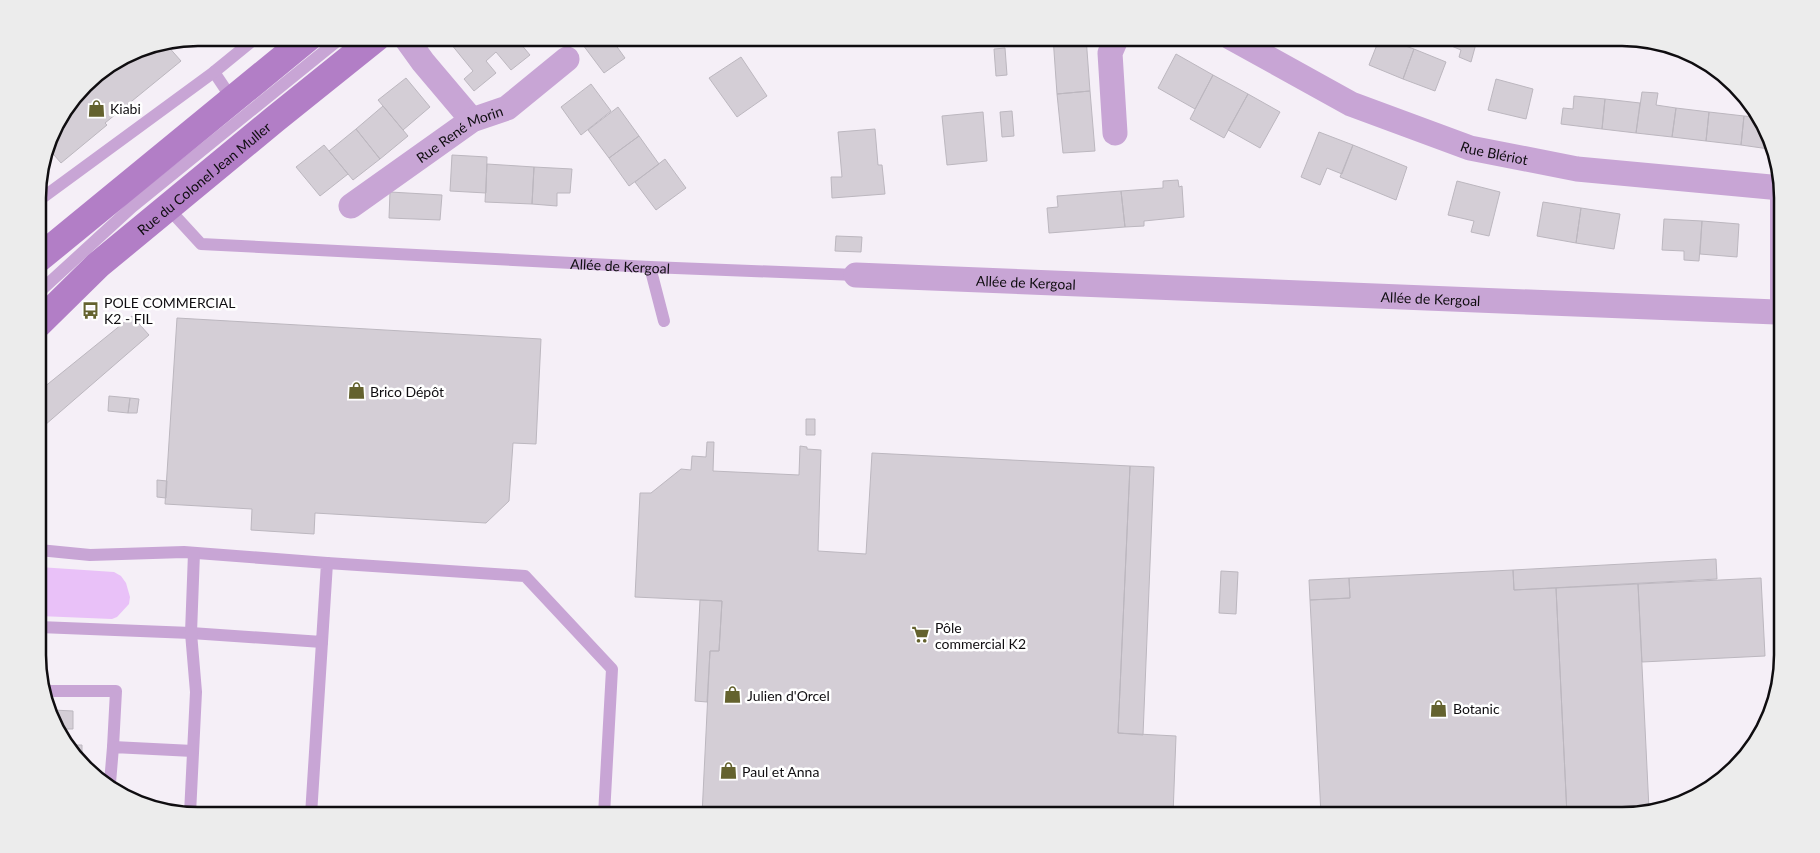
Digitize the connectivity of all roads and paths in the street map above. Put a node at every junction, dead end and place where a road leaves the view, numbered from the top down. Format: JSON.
{"nodes":[{"id":1,"x":1113,"y":46,"type":"edge"},
{"id":2,"x":1245,"y":46,"type":"edge"},
{"id":3,"x":246,"y":47,"type":"edge"},
{"id":4,"x":298,"y":47,"type":"edge"},
{"id":5,"x":331,"y":47,"type":"edge"},
{"id":6,"x":365,"y":47,"type":"edge"},
{"id":7,"x":412,"y":47,"type":"edge"},
{"id":8,"x":567,"y":59,"type":"dead end"},
{"id":9,"x":214,"y":72,"type":"junction"},
{"id":10,"x":232,"y":99,"type":"junction"},
{"id":11,"x":472,"y":120,"type":"junction"},
{"id":12,"x":1115,"y":133,"type":"dead end"},
{"id":13,"x":1773,"y":187,"type":"edge"},
{"id":14,"x":47,"y":193,"type":"edge"},
{"id":15,"x":351,"y":206,"type":"dead end"},
{"id":16,"x":167,"y":207,"type":"junction"},
{"id":17,"x":47,"y":252,"type":"edge"},
{"id":18,"x":650,"y":267,"type":"junction"},
{"id":19,"x":856,"y":275,"type":"joint"},
{"id":20,"x":47,"y":285,"type":"edge"},
{"id":21,"x":1774,"y":312,"type":"edge"},
{"id":22,"x":47,"y":315,"type":"edge"},
{"id":23,"x":664,"y":321,"type":"dead end"},
{"id":24,"x":46,"y":551,"type":"edge"},
{"id":25,"x":194,"y":553,"type":"junction"},
{"id":26,"x":327,"y":563,"type":"junction"},
{"id":27,"x":46,"y":627,"type":"edge"},
{"id":28,"x":191,"y":633,"type":"junction"},
{"id":29,"x":322,"y":642,"type":"junction"},
{"id":30,"x":50,"y":690,"type":"edge"},
{"id":31,"x":113,"y":747,"type":"junction"},
{"id":32,"x":193,"y":751,"type":"junction"},
{"id":33,"x":110,"y":778,"type":"edge"},
{"id":34,"x":190,"y":806,"type":"edge"},
{"id":35,"x":312,"y":807,"type":"edge"},
{"id":36,"x":604,"y":807,"type":"edge"}],
"edges":[{"from":1,"to":12,"type":"street"},
{"from":2,"to":13,"type":"street","name":"Rue Blériot"},
{"from":3,"to":9,"type":"lane"},
{"from":4,"to":10,"type":"main road"},
{"from":5,"to":20,"type":"lane"},
{"from":6,"to":16,"type":"main road","name":"Rue du Colonel Jean Muller"},
{"from":7,"to":11,"type":"street"},
{"from":8,"to":11,"type":"street","name":"Rue René Morin"},
{"from":9,"to":10,"type":"lane"},
{"from":9,"to":14,"type":"lane"},
{"from":10,"to":17,"type":"main road"},
{"from":11,"to":15,"type":"street","name":"Rue René Morin"},
{"from":16,"to":18,"type":"lane","name":"Allée de Kergoal"},
{"from":16,"to":22,"type":"main road","name":"Rue du Colonel Jean Muller"},
{"from":18,"to":19,"type":"lane","name":"Allée de Kergoal"},
{"from":18,"to":23,"type":"lane"},
{"from":19,"to":21,"type":"street","name":"Allée de Kergoal"},
{"from":24,"to":25,"type":"lane"},
{"from":25,"to":26,"type":"lane"},
{"from":25,"to":28,"type":"lane"},
{"from":26,"to":29,"type":"lane"},
{"from":26,"to":36,"type":"lane"},
{"from":27,"to":28,"type":"lane"},
{"from":28,"to":29,"type":"lane"},
{"from":28,"to":32,"type":"lane"},
{"from":29,"to":35,"type":"lane"},
{"from":30,"to":31,"type":"lane"},
{"from":31,"to":32,"type":"lane"},
{"from":31,"to":33,"type":"lane"},
{"from":32,"to":34,"type":"lane"}]}
